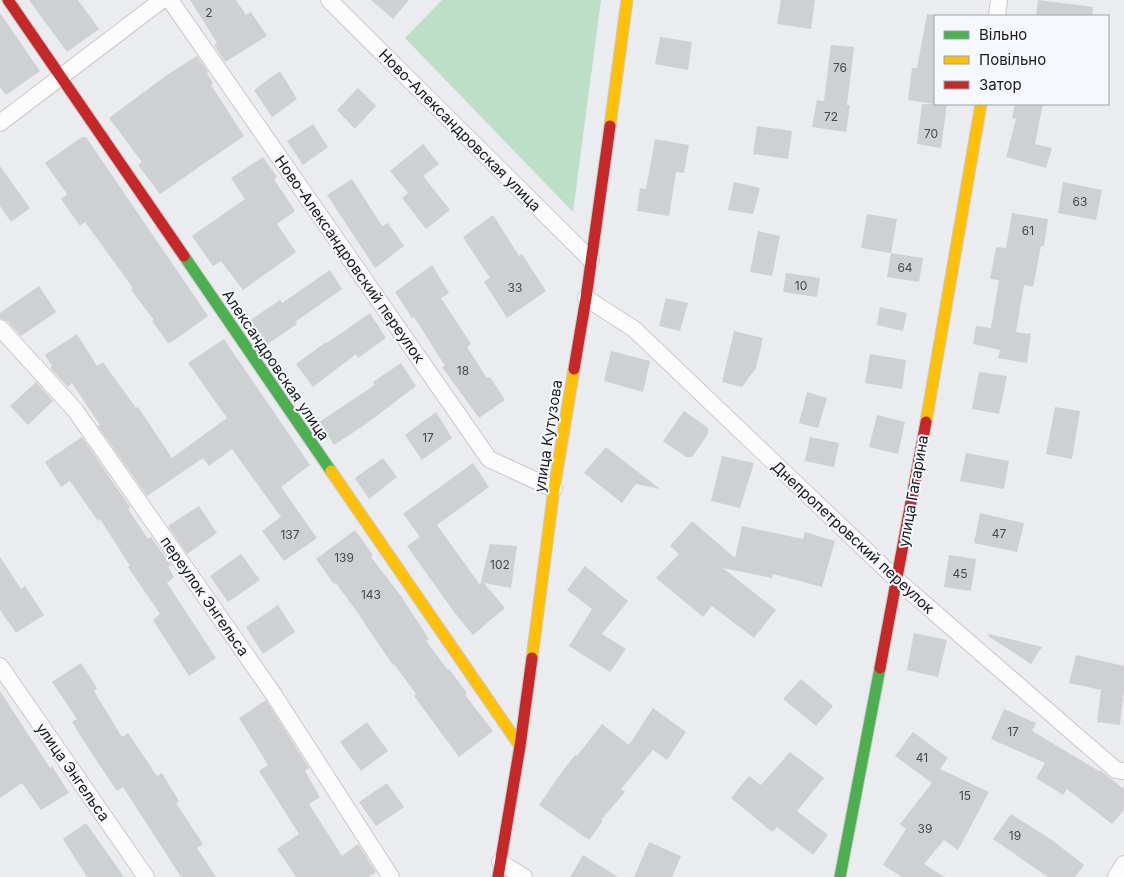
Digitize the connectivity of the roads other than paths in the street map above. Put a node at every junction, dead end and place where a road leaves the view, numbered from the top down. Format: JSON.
{"nodes":[{"id":1,"x":8,"y":0,"type":"edge"},
{"id":2,"x":162,"y":0,"type":"edge"},
{"id":3,"x":170,"y":0,"type":"edge"},
{"id":4,"x":329,"y":0,"type":"edge"},
{"id":5,"x":628,"y":0,"type":"edge"},
{"id":6,"x":999,"y":0,"type":"edge"},
{"id":7,"x":997,"y":15,"type":"edge"},
{"id":8,"x":60,"y":77,"type":"junction"},
{"id":9,"x":981,"y":105,"type":"edge"},
{"id":10,"x":0,"y":123,"type":"edge"},
{"id":11,"x":591,"y":260,"type":"junction"},
{"id":12,"x":586,"y":298,"type":"junction"},
{"id":13,"x":0,"y":328,"type":"edge"},
{"id":14,"x":554,"y":489,"type":"junction"},
{"id":15,"x":897,"y":580,"type":"junction"},
{"id":16,"x":0,"y":666,"type":"edge"},
{"id":17,"x":520,"y":746,"type":"junction"},
{"id":18,"x":1124,"y":770,"type":"edge"},
{"id":19,"x":1124,"y":864,"type":"edge"},
{"id":20,"x":499,"y":870,"type":"edge"},
{"id":21,"x":146,"y":877,"type":"edge"},
{"id":22,"x":391,"y":877,"type":"edge"},
{"id":23,"x":524,"y":877,"type":"edge"},
{"id":24,"x":840,"y":877,"type":"edge"},
{"id":25,"x":1116,"y":877,"type":"edge"}],
"edges":[{"from":1,"to":8,"type":"street","name":"Александровская улица"},
{"from":2,"to":8,"type":"street"},
{"from":3,"to":14,"type":"street","name":"Ново-Александровский переулок"},
{"from":4,"to":11,"type":"street","name":"Ново-Александровская улица"},
{"from":5,"to":11,"type":"street","name":"улица Кутузова"},
{"from":6,"to":7,"type":"street"},
{"from":8,"to":10,"type":"street"},
{"from":8,"to":17,"type":"street","name":"Александровская улица"},
{"from":9,"to":15,"type":"street","name":"улица Гагарина"},
{"from":11,"to":12,"type":"street","name":"улица Кутузова"},
{"from":12,"to":14,"type":"street","name":"улица Кутузова"},
{"from":12,"to":15,"type":"street","name":"Днепропетровский переулок"},
{"from":13,"to":22,"type":"street","name":"переулок Энгельса"},
{"from":14,"to":17,"type":"street","name":"улица Кутузова"},
{"from":15,"to":18,"type":"street","name":"Днепропетровский переулок"},
{"from":15,"to":24,"type":"street","name":"улица Гагарина"},
{"from":16,"to":21,"type":"street","name":"улица Энгельса"},
{"from":17,"to":20,"type":"street","name":"улица Кутузова"},
{"from":19,"to":25,"type":"street"},
{"from":20,"to":23,"type":"street"}]}
